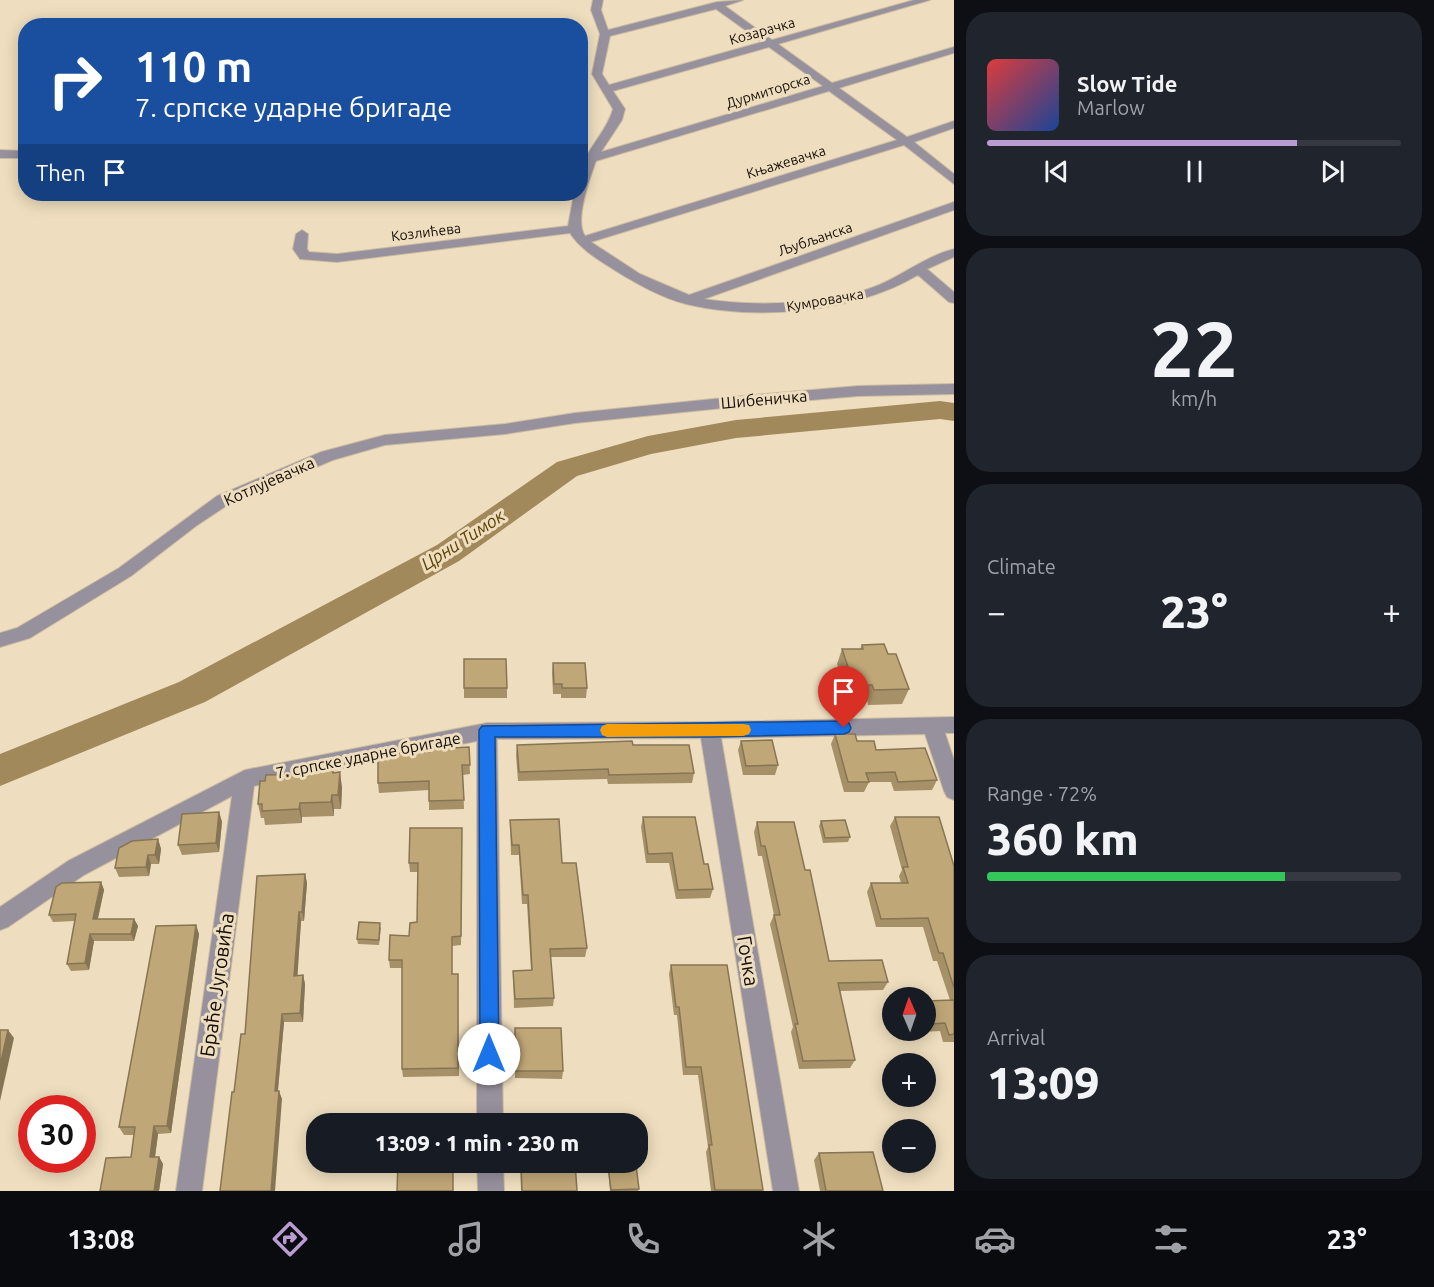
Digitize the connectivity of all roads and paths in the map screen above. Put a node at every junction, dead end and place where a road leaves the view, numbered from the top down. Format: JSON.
{"nodes":[{"id":1,"x":598,"y":0,"type":"edge"},
{"id":2,"x":738,"y":0,"type":"edge"},
{"id":3,"x":925,"y":0,"type":"edge"},
{"id":4,"x":717,"y":5,"type":"junction"},
{"id":5,"x":605,"y":34,"type":"junction"},
{"id":6,"x":768,"y":43,"type":"junction"},
{"id":7,"x":954,"y":50,"type":"edge"},
{"id":8,"x":831,"y":88,"type":"junction"},
{"id":9,"x":606,"y":89,"type":"junction"},
{"id":10,"x":954,"y":124,"type":"edge"},
{"id":11,"x":906,"y":141,"type":"junction"},
{"id":12,"x":0,"y":154,"type":"edge"},
{"id":13,"x":18,"y":155,"type":"edge"},
{"id":14,"x":591,"y":159,"type":"junction"},
{"id":15,"x":588,"y":164,"type":"edge"},
{"id":16,"x":954,"y":180,"type":"edge"},
{"id":17,"x":579,"y":201,"type":"edge"},
{"id":18,"x":954,"y":206,"type":"edge"},
{"id":19,"x":574,"y":229,"type":"junction"},
{"id":20,"x":302,"y":234,"type":"dead end"},
{"id":21,"x":582,"y":241,"type":"junction"},
{"id":22,"x":954,"y":253,"type":"edge"},
{"id":23,"x":918,"y":268,"type":"junction"},
{"id":24,"x":954,"y":299,"type":"edge"},
{"id":25,"x":687,"y":300,"type":"junction"},
{"id":26,"x":954,"y":389,"type":"edge"},
{"id":27,"x":575,"y":418,"type":"joint"},
{"id":28,"x":0,"y":640,"type":"edge"},
{"id":29,"x":954,"y":725,"type":"edge"},
{"id":30,"x":933,"y":726,"type":"junction"},
{"id":31,"x":487,"y":730,"type":"junction"},
{"id":32,"x":710,"y":730,"type":"junction"},
{"id":33,"x":245,"y":780,"type":"junction"},
{"id":34,"x":954,"y":791,"type":"edge"},
{"id":35,"x":0,"y":920,"type":"edge"},
{"id":36,"x":490,"y":1113,"type":"edge"},
{"id":37,"x":490,"y":1173,"type":"edge"},
{"id":38,"x":189,"y":1191,"type":"edge"},
{"id":39,"x":490,"y":1191,"type":"edge"},
{"id":40,"x":786,"y":1191,"type":"edge"}],
"edges":[{"from":1,"to":5,"type":"street"},
{"from":2,"to":4,"type":"street"},
{"from":3,"to":6,"type":"street","name":"Козарачка"},
{"from":4,"to":5,"type":"street"},
{"from":4,"to":6,"type":"street"},
{"from":5,"to":9,"type":"street"},
{"from":6,"to":8,"type":"street"},
{"from":6,"to":9,"type":"street","name":"Козарачка"},
{"from":7,"to":8,"type":"street","name":"Дурмиторска"},
{"from":8,"to":11,"type":"street"},
{"from":8,"to":14,"type":"street","name":"Дурмиторска"},
{"from":9,"to":14,"type":"street"},
{"from":10,"to":11,"type":"street","name":"Књажевачка"},
{"from":11,"to":16,"type":"street"},
{"from":11,"to":21,"type":"street","name":"Књажевачка"},
{"from":12,"to":13,"type":"street"},
{"from":14,"to":15,"type":"street"},
{"from":17,"to":19,"type":"street"},
{"from":18,"to":25,"type":"street","name":"Љубљанска"},
{"from":19,"to":20,"type":"street","name":"Козлићева"},
{"from":19,"to":21,"type":"street"},
{"from":21,"to":25,"type":"street","name":"Кумровачка"},
{"from":22,"to":23,"type":"street","name":"Кумровачка"},
{"from":23,"to":24,"type":"street"},
{"from":23,"to":25,"type":"street","name":"Кумровачка"},
{"from":26,"to":27,"type":"street","name":"Шибеничка"},
{"from":27,"to":28,"type":"street","name":"Котлујевачка"},
{"from":29,"to":30,"type":"street","name":"7. српске ударне бригаде"},
{"from":30,"to":32,"type":"street","name":"7. српске ударне бригаде"},
{"from":30,"to":34,"type":"street"},
{"from":31,"to":32,"type":"street","name":"7. српске ударне бригаде"},
{"from":31,"to":33,"type":"street","name":"7. српске ударне бригаде"},
{"from":31,"to":36,"type":"street"},
{"from":32,"to":40,"type":"street","name":"Гочка"},
{"from":33,"to":35,"type":"street","name":"7. српске ударне бригаде"},
{"from":33,"to":38,"type":"street","name":"Браће Југовића"},
{"from":37,"to":39,"type":"street"}]}
